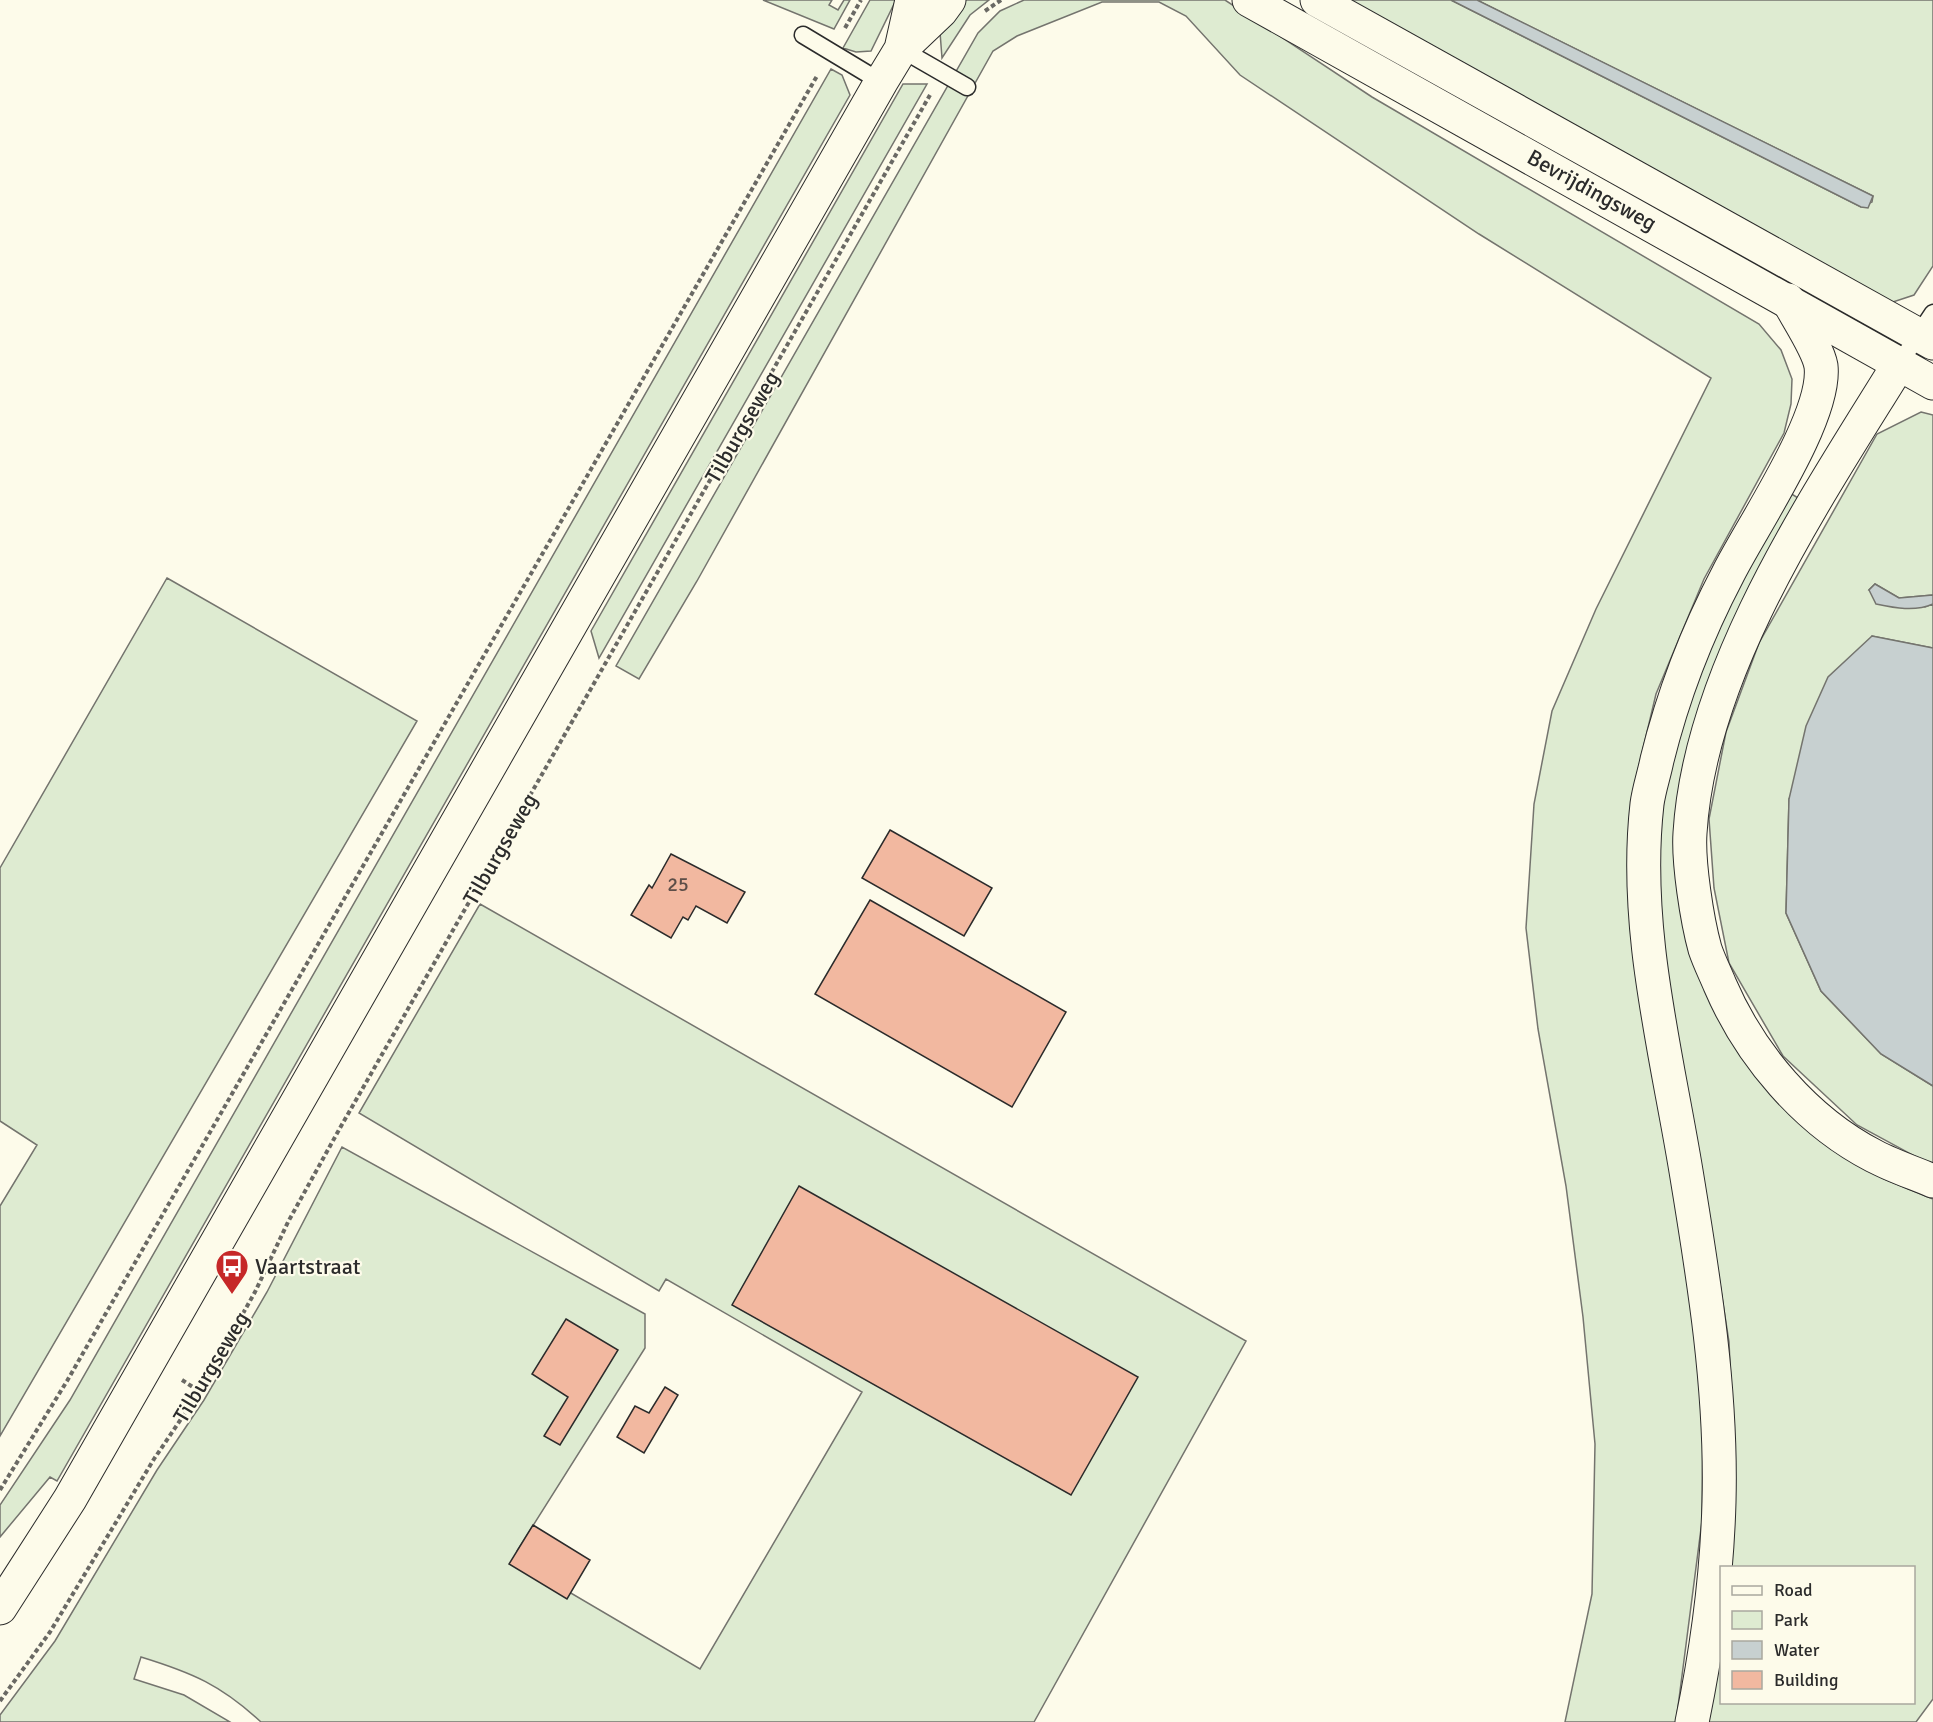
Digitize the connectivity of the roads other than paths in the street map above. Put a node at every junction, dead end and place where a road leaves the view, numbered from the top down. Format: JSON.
{"nodes":[{"id":1,"x":912,"y":0,"type":"edge"},
{"id":2,"x":949,"y":0,"type":"edge"},
{"id":3,"x":1249,"y":0,"type":"edge"},
{"id":4,"x":1317,"y":0,"type":"edge"},
{"id":5,"x":803,"y":35,"type":"dead end"},
{"id":6,"x":901,"y":49,"type":"junction"},
{"id":7,"x":881,"y":82,"type":"junction"},
{"id":8,"x":968,"y":87,"type":"dead end"},
{"id":9,"x":1788,"y":300,"type":"junction"},
{"id":10,"x":1928,"y":330,"type":"edge"},
{"id":11,"x":1899,"y":364,"type":"junction"},
{"id":12,"x":1933,"y":383,"type":"edge"},
{"id":13,"x":1933,"y":1181,"type":"edge"},
{"id":14,"x":0,"y":1608,"type":"edge"},
{"id":15,"x":1692,"y":1722,"type":"edge"}],
"edges":[{"from":1,"to":6,"type":"main road"},
{"from":2,"to":6,"type":"main road"},
{"from":3,"to":9,"type":"main road","name":"Bevrijdingsweg"},
{"from":4,"to":10,"type":"main road","name":"Bevrijdingsweg"},
{"from":5,"to":7,"type":"lane"},
{"from":6,"to":7,"type":"main road"},
{"from":6,"to":8,"type":"lane"},
{"from":7,"to":14,"type":"main road"},
{"from":9,"to":11,"type":"main road","name":"Bevrijdingsweg"},
{"from":9,"to":15,"type":"main road"},
{"from":10,"to":11,"type":"lane"},
{"from":11,"to":12,"type":"main road","name":"Bevrijdingsweg"},
{"from":11,"to":13,"type":"main road"}]}
